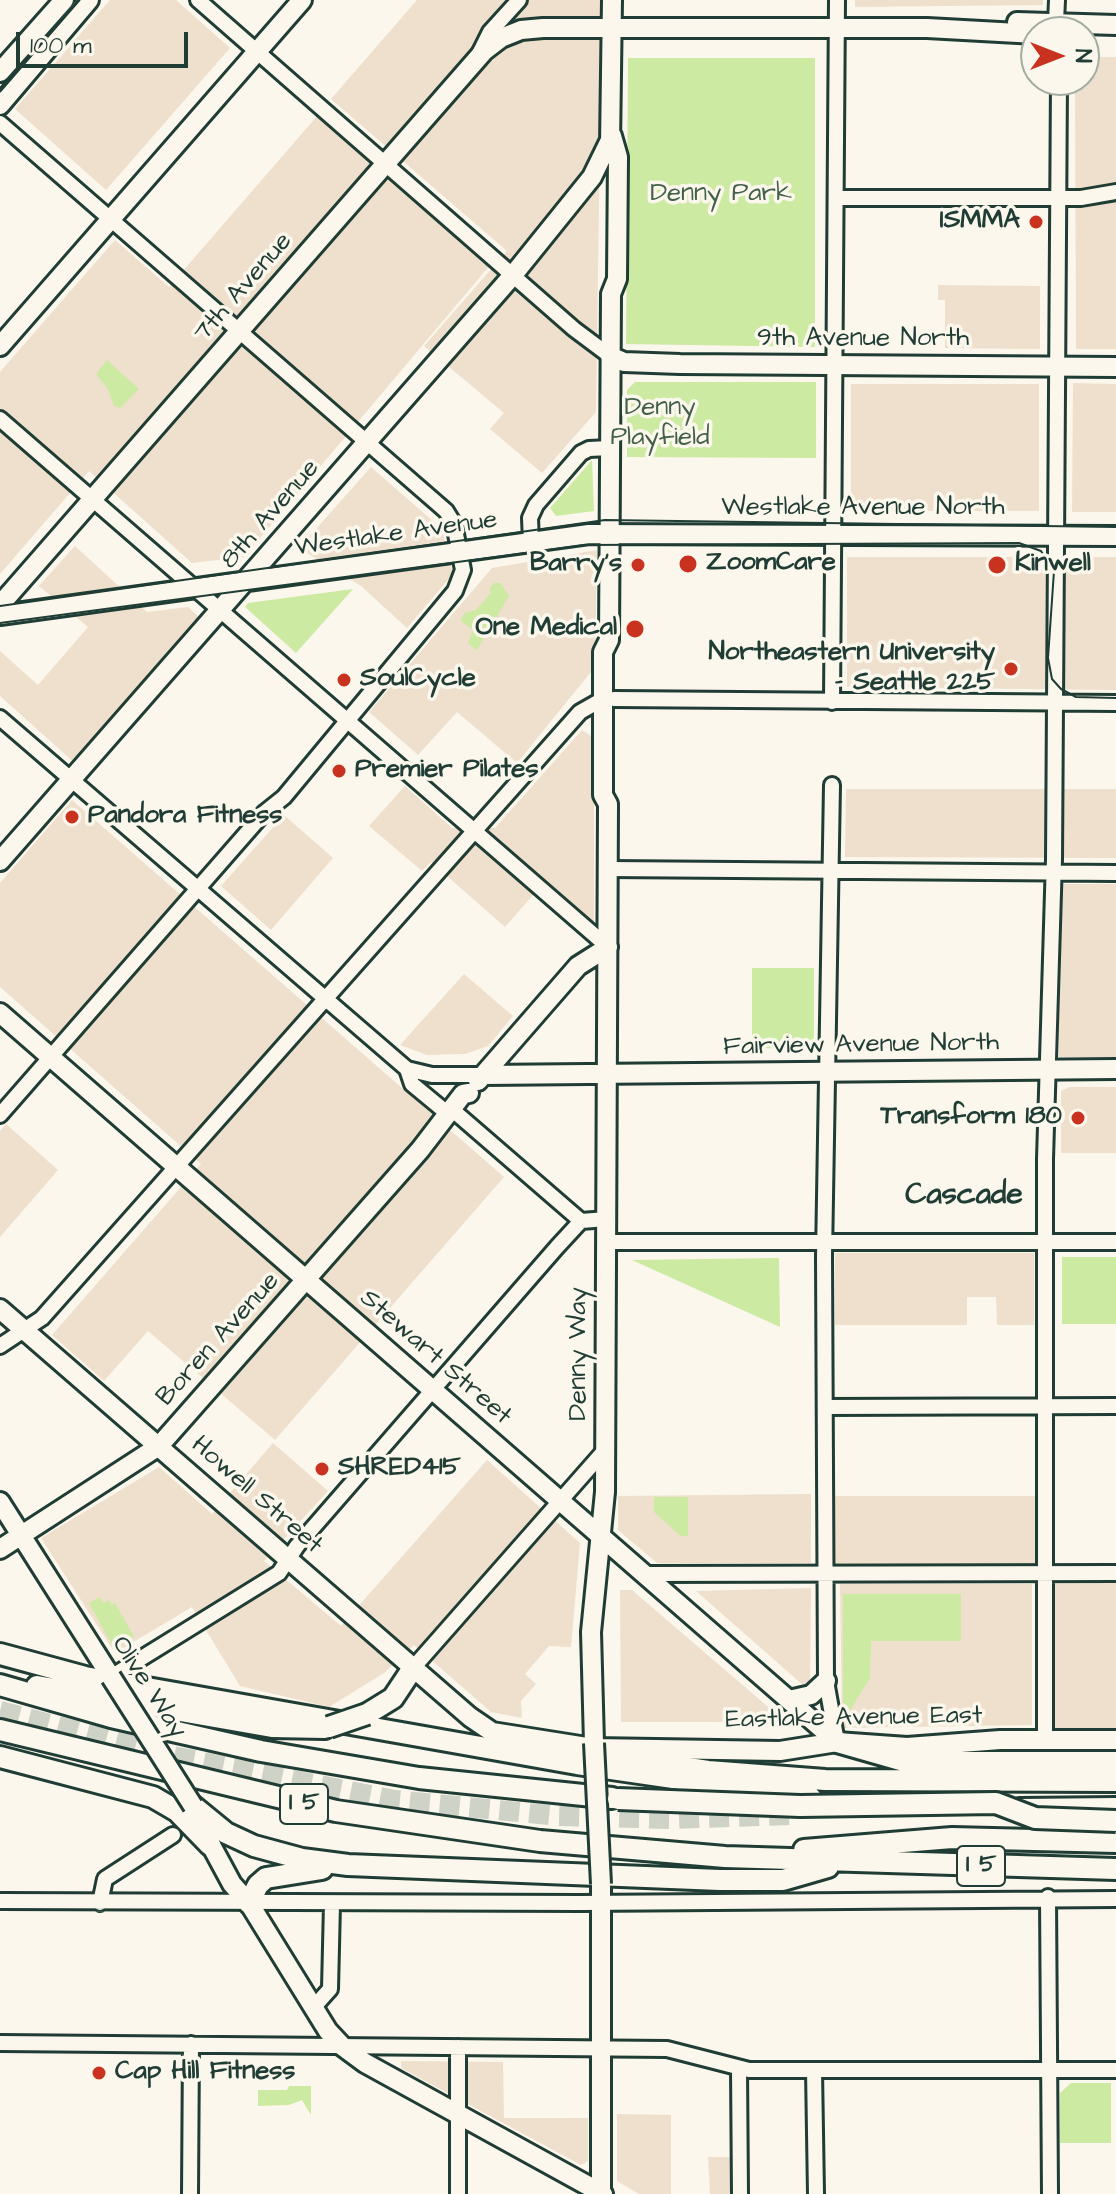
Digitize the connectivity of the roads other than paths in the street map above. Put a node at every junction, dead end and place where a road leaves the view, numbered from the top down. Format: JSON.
{"nodes":[{"id":1,"x":64,"y":0,"type":"edge"},
{"id":2,"x":89,"y":0,"type":"edge"},
{"id":3,"x":198,"y":0,"type":"edge"},
{"id":4,"x":302,"y":0,"type":"edge"},
{"id":5,"x":519,"y":0,"type":"edge"},
{"id":6,"x":612,"y":0,"type":"edge"},
{"id":7,"x":837,"y":0,"type":"edge"},
{"id":8,"x":1020,"y":22,"type":"edge"},
{"id":9,"x":837,"y":28,"type":"junction"},
{"id":10,"x":612,"y":29,"type":"junction"},
{"id":11,"x":987,"y":29,"type":"junction"},
{"id":12,"x":1020,"y":34,"type":"edge"},
{"id":13,"x":257,"y":51,"type":"junction"},
{"id":14,"x":477,"y":59,"type":"junction"},
{"id":15,"x":0,"y":72,"type":"edge"},
{"id":16,"x":1059,"y":96,"type":"edge"},
{"id":17,"x":0,"y":105,"type":"edge"},
{"id":18,"x":0,"y":123,"type":"edge"},
{"id":19,"x":612,"y":136,"type":"junction"},
{"id":20,"x":386,"y":164,"type":"junction"},
{"id":21,"x":606,"y":188,"type":"junction"},
{"id":22,"x":1116,"y":192,"type":"edge"},
{"id":23,"x":576,"y":197,"type":"junction"},
{"id":24,"x":836,"y":198,"type":"junction"},
{"id":25,"x":1058,"y":198,"type":"junction"},
{"id":26,"x":111,"y":221,"type":"junction"},
{"id":27,"x":513,"y":275,"type":"junction"},
{"id":28,"x":611,"y":294,"type":"junction"},
{"id":29,"x":240,"y":332,"type":"junction"},
{"id":30,"x":0,"y":346,"type":"edge"},
{"id":31,"x":610,"y":356,"type":"junction"},
{"id":32,"x":834,"y":365,"type":"junction"},
{"id":33,"x":1056,"y":367,"type":"junction"},
{"id":34,"x":1116,"y":367,"type":"edge"},
{"id":35,"x":0,"y":419,"type":"edge"},
{"id":36,"x":366,"y":444,"type":"junction"},
{"id":37,"x":610,"y":448,"type":"junction"},
{"id":38,"x":93,"y":500,"type":"junction"},
{"id":39,"x":610,"y":533,"type":"junction"},
{"id":40,"x":833,"y":534,"type":"junction"},
{"id":41,"x":1056,"y":536,"type":"junction"},
{"id":42,"x":1116,"y":536,"type":"edge"},
{"id":43,"x":531,"y":542,"type":"junction"},
{"id":44,"x":460,"y":553,"type":"junction"},
{"id":45,"x":248,"y":582,"type":"junction"},
{"id":46,"x":194,"y":589,"type":"junction"},
{"id":47,"x":0,"y":605,"type":"edge"},
{"id":48,"x":221,"y":612,"type":"junction"},
{"id":49,"x":0,"y":615,"type":"edge"},
{"id":50,"x":608,"y":699,"type":"junction"},
{"id":51,"x":832,"y":702,"type":"junction"},
{"id":52,"x":1054,"y":703,"type":"junction"},
{"id":53,"x":1116,"y":703,"type":"edge"},
{"id":54,"x":0,"y":718,"type":"edge"},
{"id":55,"x":346,"y":720,"type":"junction"},
{"id":56,"x":71,"y":781,"type":"junction"},
{"id":57,"x":832,"y":785,"type":"dead end"},
{"id":58,"x":473,"y":833,"type":"junction"},
{"id":59,"x":0,"y":861,"type":"edge"},
{"id":60,"x":608,"y":869,"type":"junction"},
{"id":61,"x":833,"y":871,"type":"junction"},
{"id":62,"x":1052,"y":873,"type":"junction"},
{"id":63,"x":1116,"y":873,"type":"edge"},
{"id":64,"x":198,"y":890,"type":"junction"},
{"id":65,"x":608,"y":947,"type":"junction"},
{"id":66,"x":325,"y":1001,"type":"junction"},
{"id":67,"x":0,"y":1013,"type":"edge"},
{"id":68,"x":51,"y":1057,"type":"junction"},
{"id":69,"x":407,"y":1069,"type":"junction"},
{"id":70,"x":1049,"y":1069,"type":"junction"},
{"id":71,"x":1116,"y":1069,"type":"edge"},
{"id":72,"x":827,"y":1072,"type":"junction"},
{"id":73,"x":483,"y":1075,"type":"junction"},
{"id":74,"x":607,"y":1075,"type":"junction"},
{"id":75,"x":0,"y":1115,"type":"edge"},
{"id":76,"x":447,"y":1117,"type":"junction"},
{"id":77,"x":175,"y":1167,"type":"junction"},
{"id":78,"x":607,"y":1219,"type":"junction"},
{"id":79,"x":581,"y":1221,"type":"junction"},
{"id":80,"x":607,"y":1242,"type":"junction"},
{"id":81,"x":824,"y":1242,"type":"junction"},
{"id":82,"x":1045,"y":1242,"type":"junction"},
{"id":83,"x":1116,"y":1242,"type":"edge"},
{"id":84,"x":306,"y":1280,"type":"junction"},
{"id":85,"x":0,"y":1309,"type":"edge"},
{"id":86,"x":25,"y":1331,"type":"junction"},
{"id":87,"x":0,"y":1346,"type":"edge"},
{"id":88,"x":432,"y":1389,"type":"junction"},
{"id":89,"x":1116,"y":1406,"type":"edge"},
{"id":90,"x":825,"y":1407,"type":"junction"},
{"id":91,"x":1045,"y":1407,"type":"junction"},
{"id":92,"x":159,"y":1446,"type":"junction"},
{"id":93,"x":605,"y":1450,"type":"junction"},
{"id":94,"x":562,"y":1501,"type":"junction"},
{"id":95,"x":0,"y":1502,"type":"edge"},
{"id":96,"x":21,"y":1536,"type":"junction"},
{"id":97,"x":602,"y":1536,"type":"junction"},
{"id":98,"x":0,"y":1549,"type":"edge"},
{"id":99,"x":289,"y":1558,"type":"junction"},
{"id":100,"x":826,"y":1573,"type":"junction"},
{"id":101,"x":1045,"y":1573,"type":"junction"},
{"id":102,"x":1116,"y":1573,"type":"edge"},
{"id":103,"x":645,"y":1574,"type":"junction"},
{"id":104,"x":0,"y":1654,"type":"edge"},
{"id":105,"x":413,"y":1668,"type":"junction"},
{"id":106,"x":111,"y":1677,"type":"junction"},
{"id":107,"x":826,"y":1681,"type":"junction"},
{"id":108,"x":7,"y":1687,"type":"edge"},
{"id":109,"x":789,"y":1700,"type":"junction"},
{"id":110,"x":477,"y":1723,"type":"joint"},
{"id":111,"x":0,"y":1730,"type":"edge"},
{"id":112,"x":1045,"y":1740,"type":"junction"},
{"id":113,"x":1116,"y":1740,"type":"edge"},
{"id":114,"x":837,"y":1742,"type":"junction"},
{"id":115,"x":593,"y":1748,"type":"junction"},
{"id":116,"x":0,"y":1757,"type":"edge"},
{"id":117,"x":1116,"y":1762,"type":"edge"},
{"id":118,"x":915,"y":1781,"type":"junction"},
{"id":119,"x":1116,"y":1781,"type":"edge"},
{"id":120,"x":996,"y":1803,"type":"junction"},
{"id":121,"x":1116,"y":1805,"type":"edge"},
{"id":122,"x":193,"y":1806,"type":"junction"},
{"id":123,"x":907,"y":1810,"type":"junction"},
{"id":124,"x":789,"y":1815,"type":"tunnel mouth"},
{"id":125,"x":1116,"y":1821,"type":"edge"},
{"id":126,"x":173,"y":1835,"type":"dead end"},
{"id":127,"x":1116,"y":1842,"type":"edge"},
{"id":128,"x":210,"y":1845,"type":"junction"},
{"id":129,"x":725,"y":1857,"type":"junction"},
{"id":130,"x":846,"y":1862,"type":"junction"},
{"id":131,"x":348,"y":1865,"type":"junction"},
{"id":132,"x":1116,"y":1869,"type":"edge"},
{"id":133,"x":1048,"y":1897,"type":"junction"},
{"id":134,"x":1116,"y":1899,"type":"edge"},
{"id":135,"x":0,"y":1901,"type":"edge"},
{"id":136,"x":100,"y":1903,"type":"junction"},
{"id":137,"x":249,"y":1903,"type":"junction"},
{"id":138,"x":602,"y":1903,"type":"junction"},
{"id":139,"x":332,"y":1904,"type":"junction"},
{"id":140,"x":313,"y":2008,"type":"junction"},
{"id":141,"x":0,"y":2043,"type":"edge"},
{"id":142,"x":191,"y":2044,"type":"junction"},
{"id":143,"x":342,"y":2046,"type":"junction"},
{"id":144,"x":458,"y":2047,"type":"junction"},
{"id":145,"x":601,"y":2050,"type":"junction"},
{"id":146,"x":739,"y":2069,"type":"junction"},
{"id":147,"x":814,"y":2070,"type":"junction"},
{"id":148,"x":1051,"y":2070,"type":"junction"},
{"id":149,"x":1116,"y":2070,"type":"edge"},
{"id":150,"x":457,"y":2114,"type":"junction"},
{"id":151,"x":190,"y":2194,"type":"edge"},
{"id":152,"x":458,"y":2194,"type":"edge"},
{"id":153,"x":602,"y":2194,"type":"edge"},
{"id":154,"x":740,"y":2194,"type":"edge"},
{"id":155,"x":816,"y":2194,"type":"edge"},
{"id":156,"x":1050,"y":2194,"type":"edge"}],
"edges":[{"from":1,"to":15,"type":"main road"},
{"from":2,"to":17,"type":"main road"},
{"from":3,"to":13,"type":"street"},
{"from":4,"to":13,"type":"main road"},
{"from":5,"to":14,"type":"street","name":"7th Avenue"},
{"from":6,"to":10,"type":"main road","name":"Denny Way"},
{"from":7,"to":9,"type":"street"},
{"from":8,"to":11,"type":"main road"},
{"from":9,"to":10,"type":"main road"},
{"from":9,"to":11,"type":"main road"},
{"from":9,"to":24,"type":"street"},
{"from":10,"to":14,"type":"main road"},
{"from":10,"to":19,"type":"main road","name":"Denny Way"},
{"from":11,"to":12,"type":"main road"},
{"from":13,"to":20,"type":"street"},
{"from":13,"to":26,"type":"main road"},
{"from":14,"to":20,"type":"main road","name":"7th Avenue"},
{"from":16,"to":25,"type":"street"},
{"from":18,"to":26,"type":"street"},
{"from":19,"to":21,"type":"main road","name":"Denny Way"},
{"from":19,"to":23,"type":"main road","name":"8th Avenue"},
{"from":19,"to":28,"type":"main road","name":"Denny Way"},
{"from":20,"to":27,"type":"street"},
{"from":20,"to":29,"type":"main road","name":"7th Avenue"},
{"from":21,"to":23,"type":"main road"},
{"from":21,"to":28,"type":"main road","name":"Denny Way"},
{"from":22,"to":25,"type":"street"},
{"from":23,"to":27,"type":"main road","name":"8th Avenue"},
{"from":24,"to":25,"type":"street"},
{"from":24,"to":32,"type":"street"},
{"from":25,"to":33,"type":"street"},
{"from":26,"to":29,"type":"street"},
{"from":26,"to":30,"type":"main road"},
{"from":27,"to":31,"type":"street"},
{"from":27,"to":36,"type":"main road","name":"8th Avenue"},
{"from":28,"to":31,"type":"main road","name":"Denny Way"},
{"from":29,"to":36,"type":"street"},
{"from":29,"to":38,"type":"main road","name":"7th Avenue"},
{"from":31,"to":32,"type":"main road","name":"9th Avenue North"},
{"from":31,"to":37,"type":"main road","name":"Denny Way"},
{"from":32,"to":33,"type":"main road","name":"9th Avenue North"},
{"from":32,"to":40,"type":"street"},
{"from":33,"to":34,"type":"main road","name":"9th Avenue North"},
{"from":33,"to":41,"type":"street"},
{"from":35,"to":38,"type":"street"},
{"from":36,"to":44,"type":"street"},
{"from":36,"to":45,"type":"main road","name":"8th Avenue"},
{"from":37,"to":39,"type":"main road","name":"Denny Way"},
{"from":37,"to":43,"type":"street"},
{"from":38,"to":46,"type":"street"},
{"from":38,"to":47,"type":"main road","name":"7th Avenue"},
{"from":39,"to":40,"type":"main road","name":"Westlake Avenue North"},
{"from":39,"to":43,"type":"main road","name":"Westlake Avenue"},
{"from":39,"to":50,"type":"main road","name":"Denny Way"},
{"from":40,"to":41,"type":"main road","name":"Westlake Avenue North"},
{"from":40,"to":51,"type":"street"},
{"from":41,"to":42,"type":"main road","name":"Westlake Avenue North"},
{"from":41,"to":52,"type":"street"},
{"from":43,"to":44,"type":"main road","name":"Westlake Avenue"},
{"from":44,"to":45,"type":"main road","name":"Westlake Avenue"},
{"from":44,"to":55,"type":"street"},
{"from":45,"to":46,"type":"main road","name":"Westlake Avenue"},
{"from":45,"to":48,"type":"main road","name":"8th Avenue"},
{"from":46,"to":48,"type":"street"},
{"from":46,"to":49,"type":"main road","name":"Westlake Avenue"},
{"from":48,"to":55,"type":"street"},
{"from":48,"to":56,"type":"main road","name":"8th Avenue"},
{"from":50,"to":51,"type":"street"},
{"from":50,"to":58,"type":"street"},
{"from":50,"to":60,"type":"main road","name":"Denny Way"},
{"from":51,"to":52,"type":"street"},
{"from":52,"to":53,"type":"street"},
{"from":52,"to":62,"type":"street"},
{"from":54,"to":56,"type":"street"},
{"from":55,"to":58,"type":"street"},
{"from":55,"to":64,"type":"street"},
{"from":56,"to":59,"type":"main road","name":"8th Avenue"},
{"from":56,"to":64,"type":"street"},
{"from":57,"to":61,"type":"street"},
{"from":58,"to":65,"type":"street"},
{"from":58,"to":66,"type":"street"},
{"from":60,"to":61,"type":"street"},
{"from":60,"to":65,"type":"main road","name":"Denny Way"},
{"from":61,"to":62,"type":"street"},
{"from":61,"to":72,"type":"street"},
{"from":62,"to":63,"type":"street"},
{"from":62,"to":70,"type":"street"},
{"from":64,"to":66,"type":"street"},
{"from":64,"to":68,"type":"street"},
{"from":65,"to":73,"type":"main road","name":"Boren Avenue"},
{"from":65,"to":74,"type":"main road","name":"Denny Way"},
{"from":66,"to":69,"type":"street"},
{"from":66,"to":77,"type":"street"},
{"from":67,"to":68,"type":"main road","name":"Stewart Street"},
{"from":68,"to":75,"type":"street"},
{"from":68,"to":77,"type":"main road","name":"Stewart Street"},
{"from":69,"to":73,"type":"street"},
{"from":69,"to":76,"type":"street"},
{"from":70,"to":71,"type":"main road","name":"Fairview Avenue North"},
{"from":70,"to":72,"type":"main road","name":"Fairview Avenue North"},
{"from":70,"to":82,"type":"street"},
{"from":72,"to":74,"type":"main road","name":"Fairview Avenue North"},
{"from":72,"to":81,"type":"street"},
{"from":73,"to":74,"type":"main road","name":"Fairview Avenue North"},
{"from":73,"to":76,"type":"main road","name":"Boren Avenue"},
{"from":74,"to":78,"type":"main road","name":"Denny Way"},
{"from":76,"to":79,"type":"street"},
{"from":76,"to":84,"type":"main road","name":"Boren Avenue"},
{"from":77,"to":84,"type":"main road","name":"Stewart Street"},
{"from":77,"to":86,"type":"street"},
{"from":78,"to":79,"type":"street"},
{"from":78,"to":80,"type":"main road","name":"Denny Way"},
{"from":79,"to":88,"type":"street"},
{"from":80,"to":81,"type":"street"},
{"from":80,"to":93,"type":"main road","name":"Denny Way"},
{"from":81,"to":82,"type":"street"},
{"from":81,"to":90,"type":"street"},
{"from":82,"to":83,"type":"street"},
{"from":82,"to":91,"type":"street"},
{"from":84,"to":88,"type":"main road","name":"Stewart Street"},
{"from":84,"to":92,"type":"main road","name":"Boren Avenue"},
{"from":85,"to":86,"type":"main road","name":"Howell Street"},
{"from":86,"to":87,"type":"street"},
{"from":86,"to":92,"type":"main road","name":"Howell Street"},
{"from":88,"to":94,"type":"main road","name":"Stewart Street"},
{"from":88,"to":99,"type":"street"},
{"from":89,"to":91,"type":"street"},
{"from":90,"to":91,"type":"street"},
{"from":90,"to":100,"type":"street"},
{"from":91,"to":101,"type":"street"},
{"from":92,"to":96,"type":"main road","name":"Boren Avenue"},
{"from":92,"to":99,"type":"main road","name":"Howell Street"},
{"from":93,"to":94,"type":"street"},
{"from":93,"to":97,"type":"main road","name":"Denny Way"},
{"from":94,"to":97,"type":"main road","name":"Stewart Street"},
{"from":94,"to":105,"type":"street"},
{"from":95,"to":96,"type":"main road","name":"Olive Way"},
{"from":96,"to":98,"type":"main road","name":"Boren Avenue"},
{"from":96,"to":106,"type":"main road","name":"Olive Way"},
{"from":97,"to":103,"type":"main road","name":"Stewart Street"},
{"from":97,"to":138,"type":"main road","name":"Denny Way","bridge":true},
{"from":99,"to":105,"type":"main road","name":"Howell Street"},
{"from":99,"to":106,"type":"street"},
{"from":100,"to":101,"type":"street"},
{"from":100,"to":103,"type":"street"},
{"from":100,"to":107,"type":"street"},
{"from":101,"to":102,"type":"street"},
{"from":101,"to":112,"type":"street"},
{"from":103,"to":109,"type":"main road","name":"Stewart Street"},
{"from":104,"to":123,"type":"highway"},
{"from":105,"to":108,"type":"highway","bridge":true},
{"from":105,"to":110,"type":"main road","name":"Howell Street"},
{"from":106,"to":122,"type":"main road","name":"Olive Way","bridge":true},
{"from":107,"to":109,"type":"main road"},
{"from":107,"to":114,"type":"street"},
{"from":108,"to":120,"type":"highway","number":"I 5","bridge":true},
{"from":109,"to":114,"type":"main road","name":"Stewart Street"},
{"from":110,"to":115,"type":"main road","name":"Eastlake Avenue East"},
{"from":111,"to":129,"type":"highway","number":"I 5"},
{"from":112,"to":113,"type":"main road","name":"Eastlake Avenue East"},
{"from":112,"to":114,"type":"main road","name":"Eastlake Avenue East"},
{"from":114,"to":115,"type":"main road","name":"Eastlake Avenue East"},
{"from":114,"to":117,"type":"highway"},
{"from":114,"to":118,"type":"highway"},
{"from":115,"to":118,"type":"highway"},
{"from":116,"to":128,"type":"highway"},
{"from":118,"to":119,"type":"highway"},
{"from":120,"to":121,"type":"highway","number":"I 5"},
{"from":120,"to":125,"type":"highway","bridge":true},
{"from":121,"to":123,"type":"highway"},
{"from":122,"to":128,"type":"main road","name":"Olive Way"},
{"from":122,"to":131,"type":"highway"},
{"from":123,"to":124,"type":"highway"},
{"from":126,"to":136,"type":"street"},
{"from":127,"to":129,"type":"highway"},
{"from":128,"to":137,"type":"main road","name":"Olive Way"},
{"from":129,"to":130,"type":"highway","number":"I 5"},
{"from":130,"to":131,"type":"highway"},
{"from":130,"to":132,"type":"highway","number":"I 5"},
{"from":131,"to":137,"type":"highway"},
{"from":133,"to":134,"type":"street"},
{"from":133,"to":138,"type":"street"},
{"from":133,"to":148,"type":"street"},
{"from":135,"to":136,"type":"street"},
{"from":136,"to":137,"type":"street"},
{"from":137,"to":139,"type":"street"},
{"from":137,"to":140,"type":"main road","name":"Olive Way"},
{"from":138,"to":139,"type":"street"},
{"from":138,"to":145,"type":"main road","name":"Denny Way"},
{"from":139,"to":140,"type":"street"},
{"from":140,"to":143,"type":"main road","name":"Olive Way"},
{"from":141,"to":142,"type":"street"},
{"from":142,"to":143,"type":"street"},
{"from":142,"to":151,"type":"street"},
{"from":143,"to":144,"type":"street"},
{"from":143,"to":150,"type":"main road"},
{"from":144,"to":145,"type":"street"},
{"from":144,"to":150,"type":"street"},
{"from":145,"to":146,"type":"street"},
{"from":145,"to":153,"type":"main road","name":"Denny Way"},
{"from":146,"to":147,"type":"street"},
{"from":146,"to":154,"type":"street"},
{"from":147,"to":148,"type":"street"},
{"from":147,"to":155,"type":"street"},
{"from":148,"to":149,"type":"street"},
{"from":148,"to":156,"type":"street"},
{"from":150,"to":152,"type":"street"},
{"from":150,"to":153,"type":"main road"}]}
